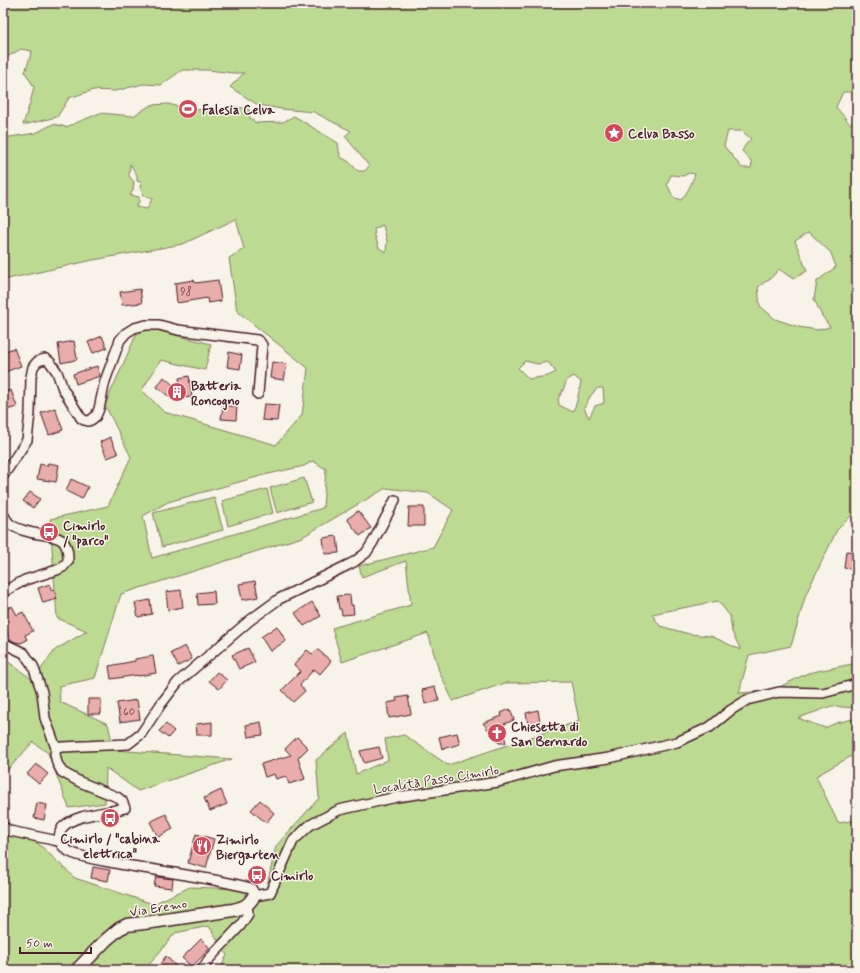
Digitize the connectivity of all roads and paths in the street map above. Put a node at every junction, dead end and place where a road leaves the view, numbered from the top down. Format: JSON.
{"nodes":[{"id":1,"x":258,"y":394,"type":"dead end"},
{"id":2,"x":3,"y":476,"type":"edge"},
{"id":3,"x":395,"y":500,"type":"dead end"},
{"id":4,"x":3,"y":514,"type":"edge"},
{"id":5,"x":6,"y":523,"type":"edge"},
{"id":6,"x":3,"y":592,"type":"edge"},
{"id":7,"x":3,"y":642,"type":"edge"},
{"id":8,"x":857,"y":684,"type":"edge"},
{"id":9,"x":56,"y":748,"type":"junction"},
{"id":10,"x":3,"y":827,"type":"edge"},
{"id":11,"x":59,"y":841,"type":"junction"},
{"id":12,"x":251,"y":900,"type":"junction"},
{"id":13,"x":77,"y":970,"type":"edge"},
{"id":14,"x":202,"y":970,"type":"edge"}],
"edges":[{"from":1,"to":2,"type":"street"},
{"from":3,"to":9,"type":"street"},
{"from":4,"to":5,"type":"street"},
{"from":5,"to":6,"type":"street"},
{"from":7,"to":9,"type":"street"},
{"from":8,"to":12,"type":"street","name":"Località Passo Cimirlo"},
{"from":9,"to":11,"type":"street"},
{"from":10,"to":11,"type":"street"},
{"from":11,"to":12,"type":"street"},
{"from":12,"to":13,"type":"street","name":"Via Eremo"},
{"from":12,"to":14,"type":"street"}]}
